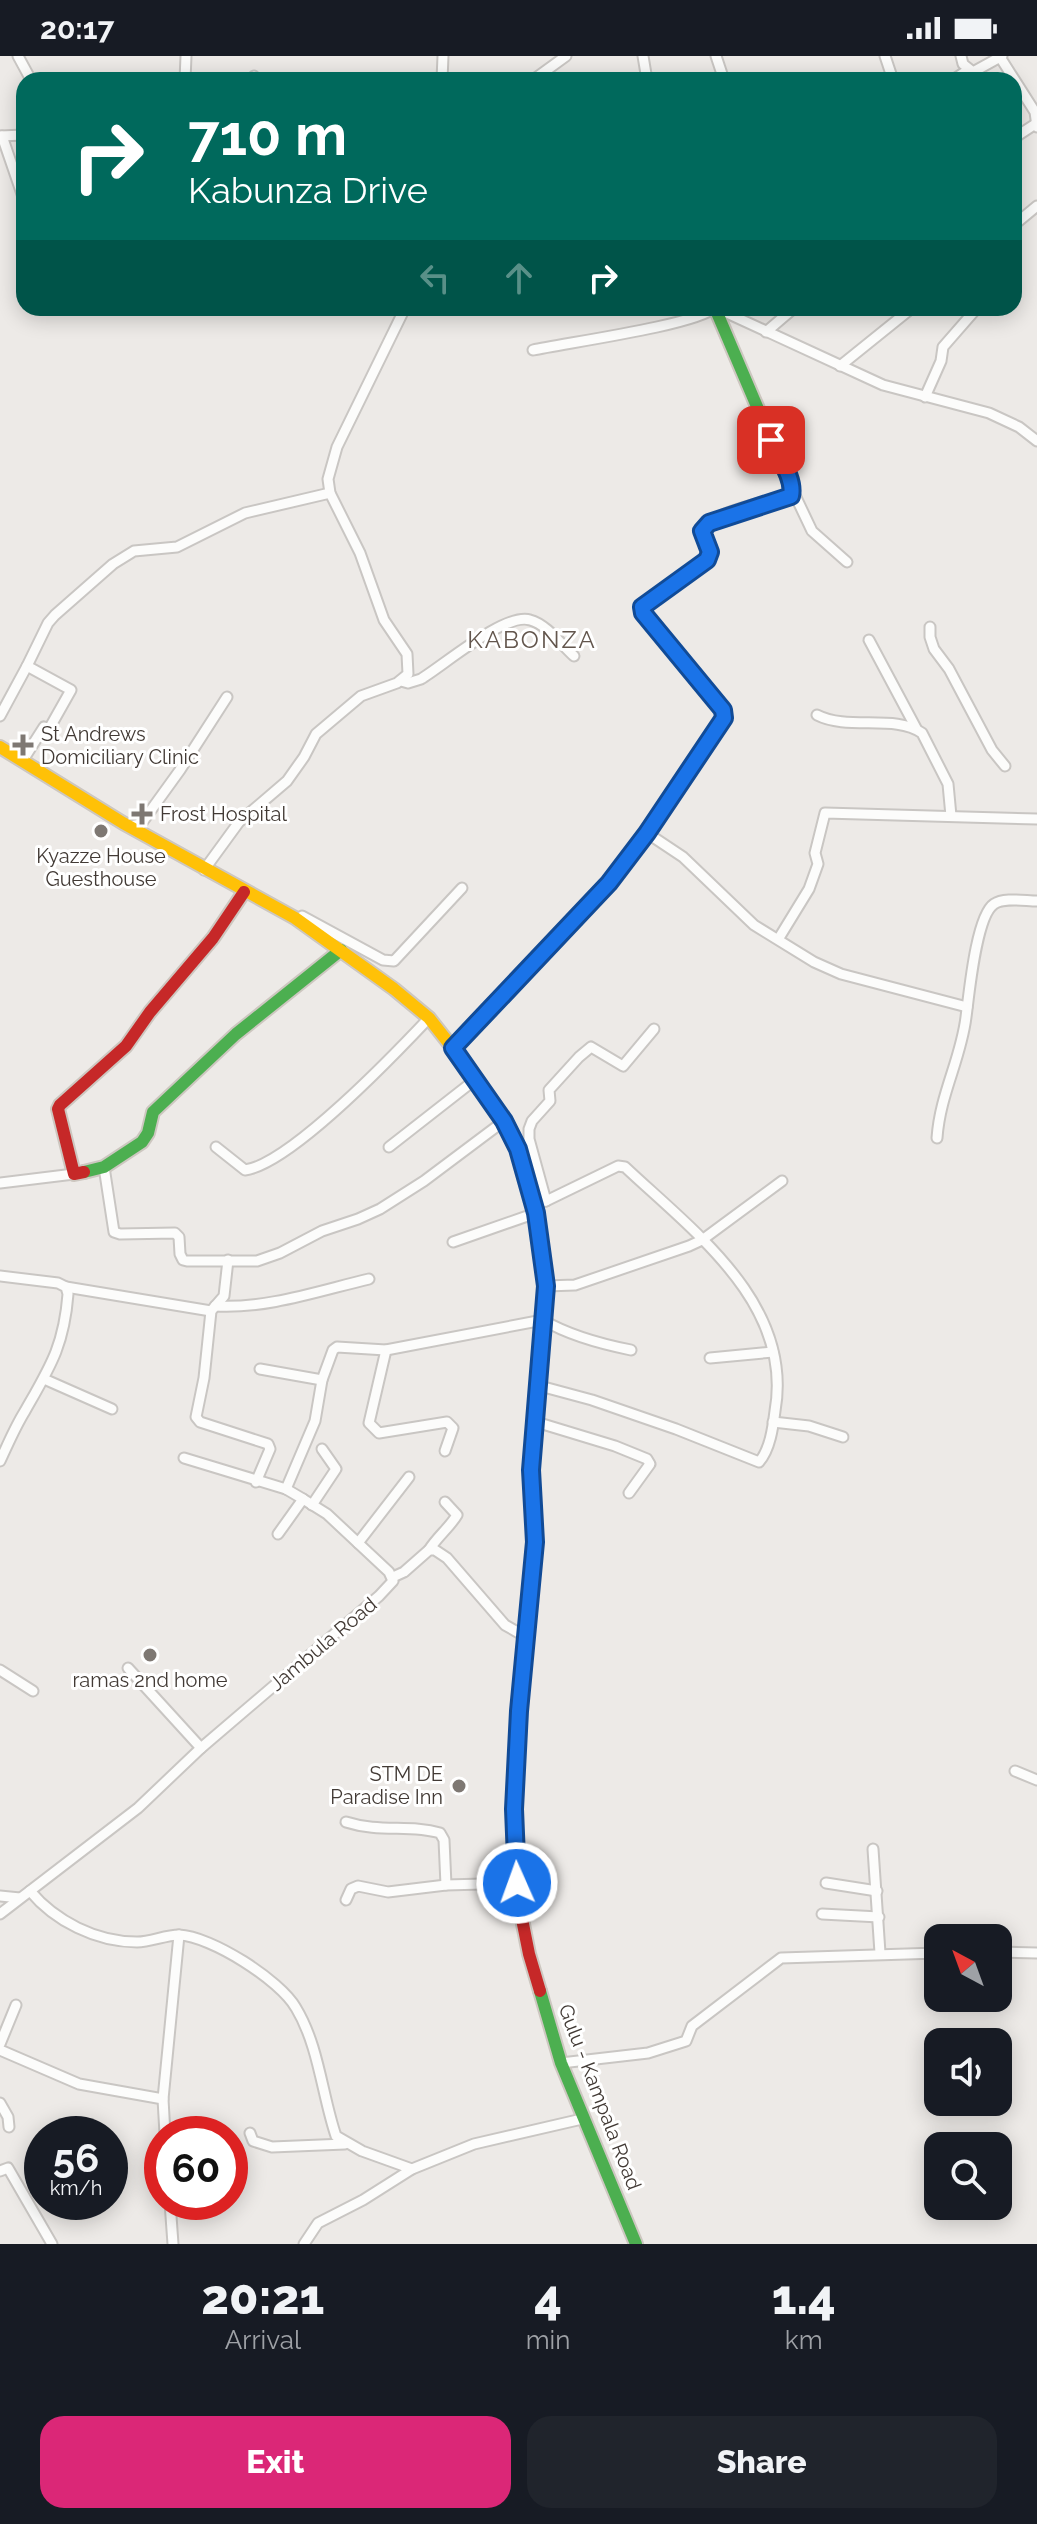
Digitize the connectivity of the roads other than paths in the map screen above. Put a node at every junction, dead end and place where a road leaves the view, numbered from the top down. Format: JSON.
{"nodes":[{"id":1,"x":566,"y":56,"type":"edge"},
{"id":2,"x":961,"y":56,"type":"edge"},
{"id":3,"x":1001,"y":57,"type":"edge"},
{"id":4,"x":968,"y":70,"type":"junction"},
{"id":5,"x":544,"y":72,"type":"edge"},
{"id":6,"x":965,"y":72,"type":"edge"},
{"id":7,"x":1022,"y":91,"type":"edge"},
{"id":8,"x":1036,"y":124,"type":"edge"},
{"id":9,"x":1,"y":136,"type":"edge"},
{"id":10,"x":16,"y":178,"type":"edge"},
{"id":11,"x":401,"y":316,"type":"edge"},
{"id":12,"x":698,"y":316,"type":"edge"},
{"id":13,"x":718,"y":316,"type":"edge"},
{"id":14,"x":732,"y":316,"type":"edge"},
{"id":15,"x":785,"y":316,"type":"edge"},
{"id":16,"x":902,"y":316,"type":"edge"},
{"id":17,"x":970,"y":316,"type":"edge"},
{"id":18,"x":766,"y":332,"type":"junction"},
{"id":19,"x":533,"y":350,"type":"dead end"},
{"id":20,"x":840,"y":366,"type":"junction"},
{"id":21,"x":925,"y":397,"type":"junction"},
{"id":22,"x":1037,"y":441,"type":"edge"},
{"id":23,"x":793,"y":491,"type":"junction"},
{"id":24,"x":330,"y":493,"type":"junction"},
{"id":25,"x":847,"y":562,"type":"dead end"},
{"id":26,"x":930,"y":627,"type":"dead end"},
{"id":27,"x":869,"y":640,"type":"dead end"},
{"id":28,"x":574,"y":656,"type":"dead end"},
{"id":29,"x":27,"y":666,"type":"junction"},
{"id":30,"x":401,"y":681,"type":"junction"},
{"id":31,"x":227,"y":697,"type":"dead end"},
{"id":32,"x":817,"y":715,"type":"dead end"},
{"id":33,"x":0,"y":716,"type":"edge"},
{"id":34,"x":916,"y":728,"type":"junction"},
{"id":35,"x":0,"y":747,"type":"edge"},
{"id":36,"x":23,"y":760,"type":"junction"},
{"id":37,"x":1005,"y":766,"type":"dead end"},
{"id":38,"x":951,"y":816,"type":"junction"},
{"id":39,"x":1037,"y":819,"type":"edge"},
{"id":40,"x":130,"y":826,"type":"junction"},
{"id":41,"x":647,"y":833,"type":"junction"},
{"id":42,"x":204,"y":870,"type":"junction"},
{"id":43,"x":462,"y":888,"type":"dead end"},
{"id":44,"x":249,"y":894,"type":"junction"},
{"id":45,"x":1037,"y":901,"type":"edge"},
{"id":46,"x":779,"y":938,"type":"junction"},
{"id":47,"x":341,"y":950,"type":"junction"},
{"id":48,"x":967,"y":1007,"type":"junction"},
{"id":49,"x":429,"y":1018,"type":"junction"},
{"id":50,"x":654,"y":1029,"type":"dead end"},
{"id":51,"x":453,"y":1048,"type":"junction"},
{"id":52,"x":476,"y":1079,"type":"junction"},
{"id":53,"x":504,"y":1121,"type":"junction"},
{"id":54,"x":937,"y":1138,"type":"dead end"},
{"id":55,"x":216,"y":1147,"type":"dead end"},
{"id":56,"x":389,"y":1147,"type":"dead end"},
{"id":57,"x":104,"y":1167,"type":"junction"},
{"id":58,"x":74,"y":1174,"type":"junction"},
{"id":59,"x":782,"y":1181,"type":"dead end"},
{"id":60,"x":0,"y":1183,"type":"edge"},
{"id":61,"x":539,"y":1205,"type":"junction"},
{"id":62,"x":702,"y":1240,"type":"junction"},
{"id":63,"x":453,"y":1242,"type":"dead end"},
{"id":64,"x":228,"y":1260,"type":"junction"},
{"id":65,"x":0,"y":1276,"type":"edge"},
{"id":66,"x":369,"y":1279,"type":"dead end"},
{"id":67,"x":546,"y":1286,"type":"junction"},
{"id":68,"x":66,"y":1287,"type":"junction"},
{"id":69,"x":213,"y":1308,"type":"junction"},
{"id":70,"x":543,"y":1320,"type":"junction"},
{"id":71,"x":386,"y":1350,"type":"junction"},
{"id":72,"x":631,"y":1350,"type":"dead end"},
{"id":73,"x":773,"y":1352,"type":"junction"},
{"id":74,"x":710,"y":1358,"type":"dead end"},
{"id":75,"x":260,"y":1369,"type":"dead end"},
{"id":76,"x":44,"y":1379,"type":"junction"},
{"id":77,"x":322,"y":1380,"type":"junction"},
{"id":78,"x":540,"y":1386,"type":"junction"},
{"id":79,"x":112,"y":1409,"type":"dead end"},
{"id":80,"x":536,"y":1422,"type":"junction"},
{"id":81,"x":773,"y":1422,"type":"junction"},
{"id":82,"x":843,"y":1437,"type":"dead end"},
{"id":83,"x":322,"y":1449,"type":"dead end"},
{"id":84,"x":445,"y":1451,"type":"dead end"},
{"id":85,"x":184,"y":1458,"type":"dead end"},
{"id":86,"x":0,"y":1461,"type":"edge"},
{"id":87,"x":409,"y":1477,"type":"dead end"},
{"id":88,"x":256,"y":1482,"type":"junction"},
{"id":89,"x":286,"y":1489,"type":"junction"},
{"id":90,"x":629,"y":1493,"type":"dead end"},
{"id":91,"x":308,"y":1502,"type":"junction"},
{"id":92,"x":445,"y":1502,"type":"dead end"},
{"id":93,"x":278,"y":1534,"type":"dead end"},
{"id":94,"x":358,"y":1543,"type":"junction"},
{"id":95,"x":429,"y":1550,"type":"junction"},
{"id":96,"x":393,"y":1577,"type":"junction"},
{"id":97,"x":526,"y":1637,"type":"junction"},
{"id":98,"x":128,"y":1668,"type":"dead end"},
{"id":99,"x":0,"y":1670,"type":"edge"},
{"id":100,"x":33,"y":1691,"type":"dead end"},
{"id":101,"x":201,"y":1748,"type":"junction"},
{"id":102,"x":1015,"y":1771,"type":"dead end"},
{"id":103,"x":1037,"y":1780,"type":"edge"},
{"id":104,"x":346,"y":1822,"type":"dead end"},
{"id":105,"x":873,"y":1849,"type":"dead end"},
{"id":106,"x":517,"y":1883,"type":"junction"},
{"id":107,"x":826,"y":1883,"type":"dead end"},
{"id":108,"x":446,"y":1885,"type":"junction"},
{"id":109,"x":30,"y":1891,"type":"junction"},
{"id":110,"x":877,"y":1891,"type":"junction"},
{"id":111,"x":0,"y":1896,"type":"edge"},
{"id":112,"x":20,"y":1898,"type":"junction"},
{"id":113,"x":346,"y":1900,"type":"dead end"},
{"id":114,"x":0,"y":1914,"type":"edge"},
{"id":115,"x":822,"y":1914,"type":"dead end"},
{"id":116,"x":879,"y":1917,"type":"junction"},
{"id":117,"x":179,"y":1935,"type":"junction"},
{"id":118,"x":1012,"y":1952,"type":"edge"},
{"id":119,"x":880,"y":1953,"type":"junction"},
{"id":120,"x":924,"y":1953,"type":"edge"},
{"id":121,"x":1037,"y":1953,"type":"edge"},
{"id":122,"x":16,"y":2005,"type":"dead end"},
{"id":123,"x":0,"y":2047,"type":"edge"},
{"id":124,"x":561,"y":2063,"type":"junction"},
{"id":125,"x":163,"y":2099,"type":"junction"},
{"id":126,"x":0,"y":2103,"type":"edge"},
{"id":127,"x":164,"y":2116,"type":"edge"},
{"id":128,"x":582,"y":2119,"type":"junction"},
{"id":129,"x":9,"y":2127,"type":"dead end"},
{"id":130,"x":250,"y":2133,"type":"dead end"},
{"id":131,"x":348,"y":2145,"type":"junction"},
{"id":132,"x":412,"y":2169,"type":"junction"},
{"id":133,"x":0,"y":2171,"type":"edge"},
{"id":134,"x":171,"y":2220,"type":"edge"},
{"id":135,"x":52,"y":2244,"type":"edge"},
{"id":136,"x":173,"y":2244,"type":"edge"},
{"id":137,"x":304,"y":2244,"type":"edge"},
{"id":138,"x":636,"y":2244,"type":"edge"}],
"edges":[{"from":1,"to":5,"type":"street"},
{"from":2,"to":4,"type":"street"},
{"from":3,"to":4,"type":"street"},
{"from":4,"to":6,"type":"street"},
{"from":7,"to":8,"type":"street"},
{"from":9,"to":10,"type":"street"},
{"from":11,"to":24,"type":"street"},
{"from":12,"to":19,"type":"street"},
{"from":13,"to":23,"type":"main road"},
{"from":14,"to":18,"type":"street"},
{"from":15,"to":18,"type":"street"},
{"from":16,"to":20,"type":"street"},
{"from":17,"to":21,"type":"street"},
{"from":18,"to":20,"type":"street"},
{"from":20,"to":21,"type":"street"},
{"from":21,"to":22,"type":"street"},
{"from":23,"to":25,"type":"street"},
{"from":23,"to":41,"type":"main road"},
{"from":24,"to":29,"type":"street"},
{"from":24,"to":30,"type":"street"},
{"from":26,"to":37,"type":"street"},
{"from":27,"to":34,"type":"street"},
{"from":28,"to":30,"type":"street"},
{"from":29,"to":33,"type":"street"},
{"from":29,"to":36,"type":"street"},
{"from":30,"to":42,"type":"street"},
{"from":31,"to":40,"type":"street"},
{"from":32,"to":34,"type":"street"},
{"from":34,"to":38,"type":"street"},
{"from":35,"to":36,"type":"main road","name":"Gulu - Kampala Road"},
{"from":36,"to":40,"type":"main road","name":"Gulu - Kampala Road"},
{"from":38,"to":39,"type":"street"},
{"from":38,"to":46,"type":"street"},
{"from":40,"to":42,"type":"main road","name":"Gulu - Kampala Road"},
{"from":41,"to":46,"type":"street"},
{"from":41,"to":51,"type":"main road"},
{"from":42,"to":44,"type":"main road","name":"Gulu - Kampala Road"},
{"from":43,"to":44,"type":"street"},
{"from":44,"to":47,"type":"main road","name":"Gulu - Kampala Road"},
{"from":44,"to":58,"type":"main road"},
{"from":45,"to":48,"type":"street"},
{"from":46,"to":48,"type":"street"},
{"from":47,"to":49,"type":"main road","name":"Gulu - Kampala Road"},
{"from":47,"to":57,"type":"main road"},
{"from":48,"to":54,"type":"street"},
{"from":49,"to":51,"type":"main road","name":"Gulu - Kampala Road"},
{"from":49,"to":55,"type":"street"},
{"from":50,"to":61,"type":"street"},
{"from":51,"to":52,"type":"main road","name":"Gulu - Kampala Road"},
{"from":52,"to":53,"type":"main road","name":"Gulu - Kampala Road"},
{"from":52,"to":56,"type":"street"},
{"from":53,"to":61,"type":"main road","name":"Gulu - Kampala Road"},
{"from":53,"to":64,"type":"street"},
{"from":57,"to":58,"type":"main road"},
{"from":57,"to":64,"type":"street"},
{"from":58,"to":60,"type":"street"},
{"from":59,"to":62,"type":"street"},
{"from":61,"to":62,"type":"street"},
{"from":61,"to":63,"type":"street"},
{"from":61,"to":67,"type":"main road","name":"Gulu - Kampala Road"},
{"from":62,"to":67,"type":"street"},
{"from":62,"to":73,"type":"street"},
{"from":64,"to":69,"type":"street"},
{"from":65,"to":68,"type":"street"},
{"from":66,"to":69,"type":"street"},
{"from":67,"to":70,"type":"main road","name":"Gulu - Kampala Road"},
{"from":68,"to":69,"type":"street"},
{"from":68,"to":76,"type":"street"},
{"from":69,"to":88,"type":"street"},
{"from":70,"to":71,"type":"street"},
{"from":70,"to":72,"type":"street"},
{"from":70,"to":78,"type":"main road","name":"Gulu - Kampala Road"},
{"from":71,"to":77,"type":"street"},
{"from":71,"to":84,"type":"street"},
{"from":73,"to":74,"type":"street"},
{"from":73,"to":81,"type":"street"},
{"from":75,"to":77,"type":"street"},
{"from":76,"to":79,"type":"street"},
{"from":76,"to":86,"type":"street"},
{"from":77,"to":89,"type":"street"},
{"from":78,"to":80,"type":"main road","name":"Gulu - Kampala Road"},
{"from":78,"to":81,"type":"street"},
{"from":80,"to":90,"type":"street"},
{"from":80,"to":97,"type":"main road","name":"Gulu - Kampala Road"},
{"from":81,"to":82,"type":"street"},
{"from":83,"to":91,"type":"street"},
{"from":85,"to":88,"type":"street"},
{"from":87,"to":94,"type":"street"},
{"from":88,"to":89,"type":"street"},
{"from":89,"to":91,"type":"street"},
{"from":91,"to":93,"type":"street"},
{"from":91,"to":94,"type":"street"},
{"from":92,"to":95,"type":"street","name":"Jambula Road"},
{"from":94,"to":96,"type":"street"},
{"from":95,"to":96,"type":"street","name":"Jambula Road"},
{"from":95,"to":97,"type":"street"},
{"from":96,"to":101,"type":"street","name":"Jambula Road"},
{"from":97,"to":106,"type":"main road","name":"Gulu - Kampala Road"},
{"from":98,"to":101,"type":"street"},
{"from":99,"to":100,"type":"street"},
{"from":101,"to":109,"type":"street","name":"Jambula Road"},
{"from":102,"to":103,"type":"street"},
{"from":104,"to":108,"type":"street"},
{"from":105,"to":110,"type":"street"},
{"from":106,"to":108,"type":"street"},
{"from":106,"to":124,"type":"main road","name":"Gulu - Kampala Road"},
{"from":107,"to":110,"type":"street"},
{"from":108,"to":113,"type":"street"},
{"from":109,"to":112,"type":"street","name":"Jambula Road"},
{"from":109,"to":117,"type":"street"},
{"from":110,"to":116,"type":"street"},
{"from":111,"to":112,"type":"street"},
{"from":112,"to":114,"type":"street","name":"Jambula Road"},
{"from":115,"to":116,"type":"street"},
{"from":116,"to":119,"type":"street"},
{"from":117,"to":125,"type":"street"},
{"from":117,"to":131,"type":"street"},
{"from":118,"to":121,"type":"street"},
{"from":119,"to":120,"type":"street"},
{"from":119,"to":124,"type":"street"},
{"from":122,"to":123,"type":"street"},
{"from":123,"to":125,"type":"street"},
{"from":124,"to":128,"type":"main road","name":"Gulu - Kampala Road"},
{"from":125,"to":127,"type":"street"},
{"from":126,"to":129,"type":"street"},
{"from":128,"to":132,"type":"street"},
{"from":128,"to":138,"type":"main road","name":"Gulu - Kampala Road"},
{"from":130,"to":131,"type":"street"},
{"from":131,"to":132,"type":"street"},
{"from":132,"to":137,"type":"street"},
{"from":133,"to":135,"type":"street"},
{"from":134,"to":136,"type":"street"}]}
